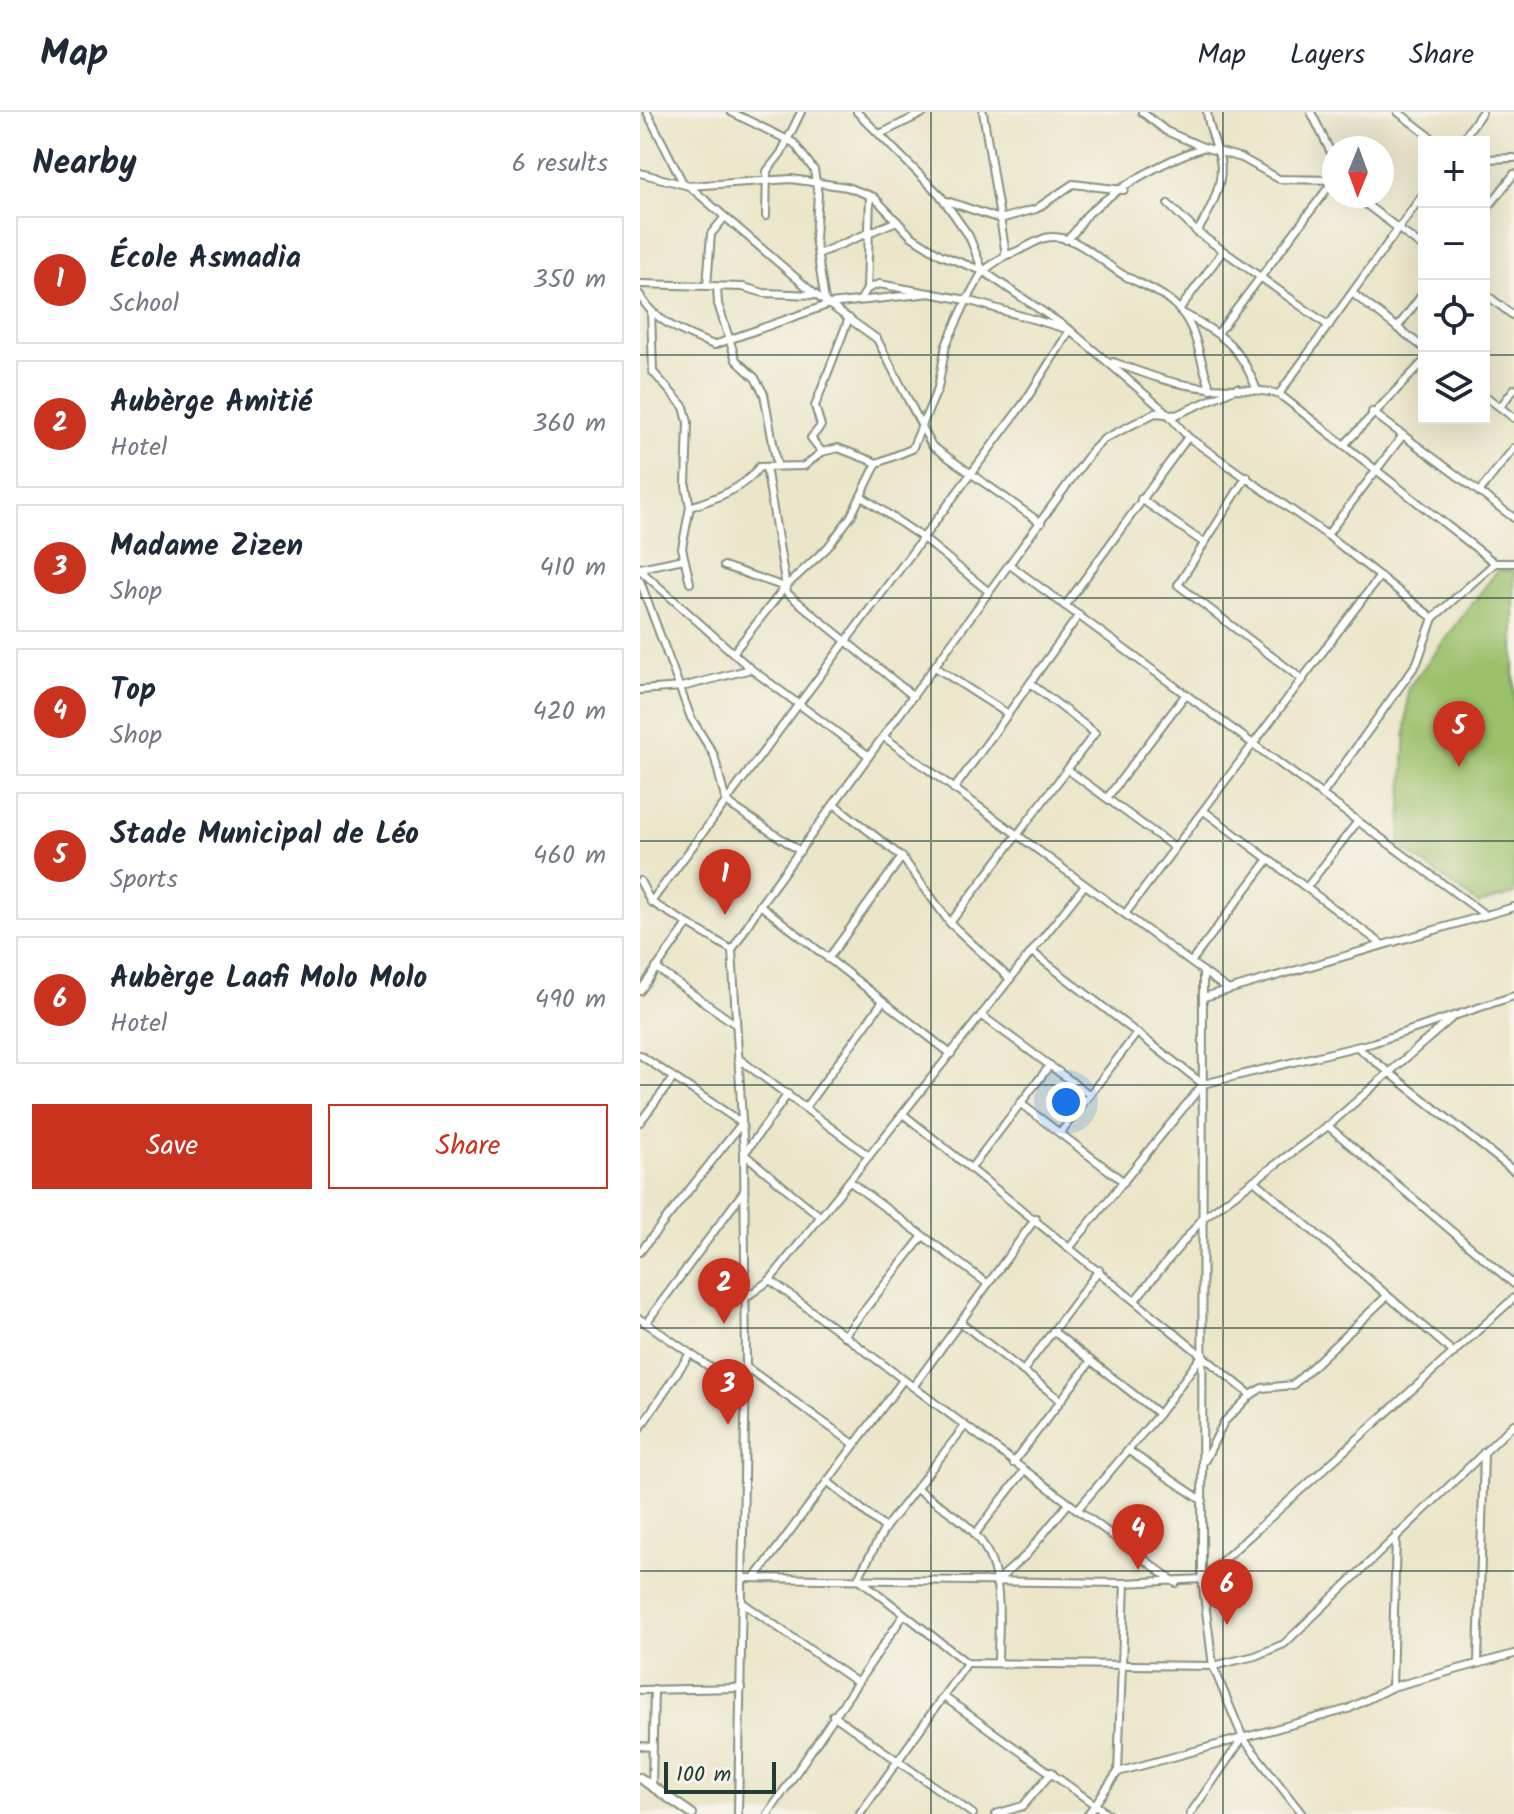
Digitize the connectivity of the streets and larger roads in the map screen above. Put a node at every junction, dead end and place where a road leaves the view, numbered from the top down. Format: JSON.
{"nodes":[{"id":1,"x":647,"y":112,"type":"edge"},
{"id":2,"x":731,"y":112,"type":"edge"},
{"id":3,"x":801,"y":112,"type":"edge"},
{"id":4,"x":858,"y":112,"type":"edge"},
{"id":5,"x":925,"y":112,"type":"edge"},
{"id":6,"x":983,"y":112,"type":"edge"},
{"id":7,"x":1142,"y":112,"type":"edge"},
{"id":8,"x":1207,"y":112,"type":"edge"},
{"id":9,"x":1311,"y":112,"type":"edge"},
{"id":10,"x":1398,"y":112,"type":"edge"},
{"id":11,"x":1482,"y":112,"type":"edge"},
{"id":12,"x":882,"y":133,"type":"junction"},
{"id":13,"x":1323,"y":136,"type":"edge"},
{"id":14,"x":1429,"y":136,"type":"edge"},
{"id":15,"x":1465,"y":136,"type":"edge"},
{"id":16,"x":788,"y":139,"type":"junction"},
{"id":17,"x":1203,"y":147,"type":"junction"},
{"id":18,"x":1217,"y":150,"type":"junction"},
{"id":19,"x":1514,"y":158,"type":"edge"},
{"id":20,"x":1490,"y":159,"type":"edge"},
{"id":21,"x":640,"y":173,"type":"edge"},
{"id":22,"x":1514,"y":174,"type":"edge"},
{"id":23,"x":1322,"y":180,"type":"edge"},
{"id":24,"x":764,"y":181,"type":"junction"},
{"id":25,"x":686,"y":184,"type":"junction"},
{"id":26,"x":817,"y":184,"type":"junction"},
{"id":27,"x":1124,"y":190,"type":"junction"},
{"id":28,"x":870,"y":196,"type":"junction"},
{"id":29,"x":1322,"y":196,"type":"edge"},
{"id":30,"x":944,"y":200,"type":"junction"},
{"id":31,"x":1418,"y":201,"type":"edge"},
{"id":32,"x":1168,"y":204,"type":"dead end"},
{"id":33,"x":1371,"y":208,"type":"edge"},
{"id":34,"x":1488,"y":208,"type":"edge"},
{"id":35,"x":766,"y":216,"type":"dead end"},
{"id":36,"x":724,"y":218,"type":"junction"},
{"id":37,"x":1000,"y":219,"type":"junction"},
{"id":38,"x":897,"y":221,"type":"junction"},
{"id":39,"x":1398,"y":229,"type":"junction"},
{"id":40,"x":1197,"y":232,"type":"junction"},
{"id":41,"x":866,"y":234,"type":"junction"},
{"id":42,"x":1066,"y":240,"type":"junction"},
{"id":43,"x":1418,"y":244,"type":"edge"},
{"id":44,"x":1223,"y":251,"type":"junction"},
{"id":45,"x":818,"y":254,"type":"junction"},
{"id":46,"x":1006,"y":255,"type":"junction"},
{"id":47,"x":983,"y":271,"type":"junction"},
{"id":48,"x":1262,"y":278,"type":"junction"},
{"id":49,"x":640,"y":284,"type":"edge"},
{"id":50,"x":707,"y":286,"type":"junction"},
{"id":51,"x":717,"y":287,"type":"junction"},
{"id":52,"x":867,"y":289,"type":"junction"},
{"id":53,"x":934,"y":292,"type":"junction"},
{"id":54,"x":1352,"y":293,"type":"junction"},
{"id":55,"x":640,"y":295,"type":"edge"},
{"id":56,"x":816,"y":295,"type":"junction"},
{"id":57,"x":1490,"y":298,"type":"edge"},
{"id":58,"x":861,"y":299,"type":"junction"},
{"id":59,"x":967,"y":300,"type":"junction"},
{"id":60,"x":1418,"y":300,"type":"edge"},
{"id":61,"x":828,"y":303,"type":"junction"},
{"id":62,"x":651,"y":311,"type":"junction"},
{"id":63,"x":1181,"y":312,"type":"junction"},
{"id":64,"x":1514,"y":316,"type":"edge"},
{"id":65,"x":849,"y":318,"type":"junction"},
{"id":66,"x":1329,"y":326,"type":"junction"},
{"id":67,"x":1397,"y":328,"type":"junction"},
{"id":68,"x":1070,"y":330,"type":"junction"},
{"id":69,"x":1219,"y":332,"type":"junction"},
{"id":70,"x":730,"y":341,"type":"junction"},
{"id":71,"x":1418,"y":344,"type":"edge"},
{"id":72,"x":1107,"y":359,"type":"junction"},
{"id":73,"x":1418,"y":367,"type":"edge"},
{"id":74,"x":1237,"y":388,"type":"junction"},
{"id":75,"x":1256,"y":388,"type":"junction"},
{"id":76,"x":1211,"y":389,"type":"junction"},
{"id":77,"x":1514,"y":389,"type":"edge"},
{"id":78,"x":1279,"y":394,"type":"junction"},
{"id":79,"x":1490,"y":400,"type":"edge"},
{"id":80,"x":1500,"y":407,"type":"junction"},
{"id":81,"x":1372,"y":412,"type":"junction"},
{"id":82,"x":1167,"y":413,"type":"junction"},
{"id":83,"x":1514,"y":418,"type":"edge"},
{"id":84,"x":921,"y":426,"type":"junction"},
{"id":85,"x":1403,"y":435,"type":"junction"},
{"id":86,"x":1188,"y":437,"type":"junction"},
{"id":87,"x":1344,"y":445,"type":"junction"},
{"id":88,"x":1514,"y":448,"type":"edge"},
{"id":89,"x":822,"y":452,"type":"junction"},
{"id":90,"x":877,"y":463,"type":"junction"},
{"id":91,"x":777,"y":465,"type":"junction"},
{"id":92,"x":766,"y":467,"type":"junction"},
{"id":93,"x":1378,"y":471,"type":"junction"},
{"id":94,"x":972,"y":472,"type":"junction"},
{"id":95,"x":1247,"y":476,"type":"junction"},
{"id":96,"x":1479,"y":492,"type":"junction"},
{"id":97,"x":861,"y":496,"type":"junction"},
{"id":98,"x":1141,"y":499,"type":"junction"},
{"id":99,"x":690,"y":507,"type":"junction"},
{"id":100,"x":1514,"y":518,"type":"edge"},
{"id":101,"x":1041,"y":523,"type":"junction"},
{"id":102,"x":1327,"y":535,"type":"junction"},
{"id":103,"x":923,"y":538,"type":"junction"},
{"id":104,"x":1204,"y":543,"type":"junction"},
{"id":105,"x":684,"y":559,"type":"junction"},
{"id":106,"x":1495,"y":563,"type":"junction"},
{"id":107,"x":1514,"y":563,"type":"edge"},
{"id":108,"x":1010,"y":565,"type":"junction"},
{"id":109,"x":724,"y":566,"type":"dead end"},
{"id":110,"x":640,"y":569,"type":"edge"},
{"id":111,"x":1380,"y":576,"type":"junction"},
{"id":112,"x":640,"y":581,"type":"edge"},
{"id":113,"x":690,"y":583,"type":"dead end"},
{"id":114,"x":785,"y":587,"type":"junction"},
{"id":115,"x":989,"y":592,"type":"junction"},
{"id":116,"x":1065,"y":606,"type":"junction"},
{"id":117,"x":1079,"y":615,"type":"junction"},
{"id":118,"x":1433,"y":618,"type":"junction"},
{"id":119,"x":846,"y":642,"type":"junction"},
{"id":120,"x":733,"y":653,"type":"junction"},
{"id":121,"x":935,"y":667,"type":"junction"},
{"id":122,"x":751,"y":669,"type":"junction"},
{"id":123,"x":1303,"y":680,"type":"junction"},
{"id":124,"x":1030,"y":683,"type":"junction"},
{"id":125,"x":682,"y":687,"type":"junction"},
{"id":126,"x":640,"y":690,"type":"edge"},
{"id":127,"x":1186,"y":694,"type":"junction"},
{"id":128,"x":913,"y":696,"type":"junction"},
{"id":129,"x":798,"y":706,"type":"junction"},
{"id":130,"x":1008,"y":714,"type":"junction"},
{"id":131,"x":884,"y":737,"type":"junction"},
{"id":132,"x":1255,"y":745,"type":"junction"},
{"id":133,"x":869,"y":756,"type":"junction"},
{"id":134,"x":1068,"y":770,"type":"junction"},
{"id":135,"x":954,"y":789,"type":"junction"},
{"id":136,"x":1322,"y":795,"type":"junction"},
{"id":137,"x":1107,"y":798,"type":"junction"},
{"id":138,"x":726,"y":802,"type":"junction"},
{"id":139,"x":834,"y":804,"type":"junction"},
{"id":140,"x":1204,"y":811,"type":"junction"},
{"id":141,"x":1358,"y":821,"type":"junction"},
{"id":142,"x":1019,"y":836,"type":"junction"},
{"id":143,"x":1175,"y":848,"type":"junction"},
{"id":144,"x":800,"y":851,"type":"junction"},
{"id":145,"x":902,"y":857,"type":"junction"},
{"id":146,"x":1269,"y":859,"type":"junction"},
{"id":147,"x":640,"y":881,"type":"edge"},
{"id":148,"x":1085,"y":885,"type":"junction"},
{"id":149,"x":1307,"y":887,"type":"junction"},
{"id":150,"x":651,"y":902,"type":"junction"},
{"id":151,"x":760,"y":905,"type":"junction"},
{"id":152,"x":1514,"y":907,"type":"edge"},
{"id":153,"x":1125,"y":914,"type":"junction"},
{"id":154,"x":1484,"y":914,"type":"junction"},
{"id":155,"x":950,"y":923,"type":"junction"},
{"id":156,"x":688,"y":924,"type":"junction"},
{"id":157,"x":1381,"y":944,"type":"junction"},
{"id":158,"x":732,"y":950,"type":"junction"},
{"id":159,"x":1032,"y":952,"type":"junction"},
{"id":160,"x":828,"y":959,"type":"junction"},
{"id":161,"x":1191,"y":962,"type":"junction"},
{"id":162,"x":656,"y":968,"type":"junction"},
{"id":163,"x":1203,"y":971,"type":"junction"},
{"id":164,"x":1010,"y":979,"type":"junction"},
{"id":165,"x":1227,"y":989,"type":"junction"},
{"id":166,"x":640,"y":991,"type":"edge"},
{"id":167,"x":1514,"y":996,"type":"edge"},
{"id":168,"x":1204,"y":997,"type":"junction"},
{"id":169,"x":883,"y":1001,"type":"junction"},
{"id":170,"x":1457,"y":1013,"type":"junction"},
{"id":171,"x":981,"y":1015,"type":"junction"},
{"id":172,"x":735,"y":1024,"type":"junction"},
{"id":173,"x":1137,"y":1033,"type":"junction"},
{"id":174,"x":1357,"y":1047,"type":"junction"},
{"id":175,"x":951,"y":1054,"type":"junction"},
{"id":176,"x":640,"y":1055,"type":"edge"},
{"id":177,"x":738,"y":1058,"type":"junction"},
{"id":178,"x":1050,"y":1065,"type":"junction"},
{"id":179,"x":1390,"y":1074,"type":"junction"},
{"id":180,"x":672,"y":1080,"type":"junction"},
{"id":181,"x":1203,"y":1084,"type":"junction"},
{"id":182,"x":788,"y":1094,"type":"junction"},
{"id":183,"x":1090,"y":1095,"type":"junction"},
{"id":184,"x":1020,"y":1103,"type":"junction"},
{"id":185,"x":805,"y":1108,"type":"junction"},
{"id":186,"x":903,"y":1114,"type":"junction"},
{"id":187,"x":640,"y":1122,"type":"edge"},
{"id":188,"x":742,"y":1123,"type":"junction"},
{"id":189,"x":1328,"y":1126,"type":"junction"},
{"id":190,"x":1061,"y":1132,"type":"junction"},
{"id":191,"x":744,"y":1154,"type":"junction"},
{"id":192,"x":869,"y":1156,"type":"junction"},
{"id":193,"x":971,"y":1168,"type":"junction"},
{"id":194,"x":1514,"y":1171,"type":"edge"},
{"id":195,"x":1254,"y":1180,"type":"junction"},
{"id":196,"x":849,"y":1181,"type":"junction"},
{"id":197,"x":1124,"y":1182,"type":"junction"},
{"id":198,"x":744,"y":1191,"type":"junction"},
{"id":199,"x":821,"y":1217,"type":"junction"},
{"id":200,"x":1036,"y":1218,"type":"junction"},
{"id":201,"x":1203,"y":1218,"type":"junction"},
{"id":202,"x":923,"y":1236,"type":"junction"},
{"id":203,"x":1070,"y":1247,"type":"junction"},
{"id":204,"x":640,"y":1252,"type":"edge"},
{"id":205,"x":1099,"y":1270,"type":"junction"},
{"id":206,"x":770,"y":1280,"type":"junction"},
{"id":207,"x":988,"y":1284,"type":"junction"},
{"id":208,"x":1514,"y":1284,"type":"edge"},
{"id":209,"x":1387,"y":1296,"type":"junction"},
{"id":210,"x":745,"y":1298,"type":"junction"},
{"id":211,"x":1514,"y":1298,"type":"edge"},
{"id":212,"x":1135,"y":1300,"type":"junction"},
{"id":213,"x":643,"y":1321,"type":"edge"},
{"id":214,"x":960,"y":1322,"type":"junction"},
{"id":215,"x":1053,"y":1331,"type":"junction"},
{"id":216,"x":844,"y":1336,"type":"junction"},
{"id":217,"x":1454,"y":1353,"type":"junction"},
{"id":218,"x":1203,"y":1354,"type":"junction"},
{"id":219,"x":689,"y":1355,"type":"junction"},
{"id":220,"x":1091,"y":1361,"type":"junction"},
{"id":221,"x":746,"y":1367,"type":"junction"},
{"id":222,"x":1023,"y":1371,"type":"junction"},
{"id":223,"x":903,"y":1380,"type":"junction"},
{"id":224,"x":913,"y":1387,"type":"junction"},
{"id":225,"x":746,"y":1392,"type":"junction"},
{"id":226,"x":1251,"y":1395,"type":"junction"},
{"id":227,"x":1059,"y":1399,"type":"junction"},
{"id":228,"x":1159,"y":1414,"type":"junction"},
{"id":229,"x":1514,"y":1424,"type":"edge"},
{"id":230,"x":965,"y":1426,"type":"junction"},
{"id":231,"x":640,"y":1428,"type":"edge"},
{"id":232,"x":854,"y":1444,"type":"junction"},
{"id":233,"x":1129,"y":1451,"type":"junction"},
{"id":234,"x":1484,"y":1452,"type":"junction"},
{"id":235,"x":1013,"y":1463,"type":"junction"},
{"id":236,"x":1203,"y":1463,"type":"junction"},
{"id":237,"x":1024,"y":1471,"type":"junction"},
{"id":238,"x":827,"y":1481,"type":"junction"},
{"id":239,"x":916,"y":1488,"type":"junction"},
{"id":240,"x":1203,"y":1501,"type":"junction"},
{"id":241,"x":1068,"y":1504,"type":"junction"},
{"id":242,"x":1077,"y":1510,"type":"junction"},
{"id":243,"x":885,"y":1528,"type":"junction"},
{"id":244,"x":975,"y":1534,"type":"junction"},
{"id":245,"x":1396,"y":1535,"type":"junction"},
{"id":246,"x":744,"y":1578,"type":"junction"},
{"id":247,"x":755,"y":1578,"type":"junction"},
{"id":248,"x":858,"y":1578,"type":"junction"},
{"id":249,"x":1202,"y":1579,"type":"junction"},
{"id":250,"x":997,"y":1581,"type":"junction"},
{"id":251,"x":1125,"y":1583,"type":"junction"},
{"id":252,"x":1176,"y":1583,"type":"junction"},
{"id":253,"x":743,"y":1603,"type":"junction"},
{"id":254,"x":903,"y":1616,"type":"junction"},
{"id":255,"x":1514,"y":1654,"type":"edge"},
{"id":256,"x":1478,"y":1662,"type":"junction"},
{"id":257,"x":967,"y":1663,"type":"junction"},
{"id":258,"x":998,"y":1663,"type":"junction"},
{"id":259,"x":1122,"y":1665,"type":"junction"},
{"id":260,"x":1213,"y":1666,"type":"junction"},
{"id":261,"x":855,"y":1681,"type":"junction"},
{"id":262,"x":1392,"y":1687,"type":"junction"},
{"id":263,"x":741,"y":1688,"type":"junction"},
{"id":264,"x":654,"y":1689,"type":"junction"},
{"id":265,"x":640,"y":1690,"type":"edge"},
{"id":266,"x":944,"y":1697,"type":"junction"},
{"id":267,"x":833,"y":1715,"type":"junction"},
{"id":268,"x":1243,"y":1738,"type":"junction"},
{"id":269,"x":640,"y":1746,"type":"edge"},
{"id":270,"x":653,"y":1747,"type":"junction"},
{"id":271,"x":897,"y":1762,"type":"junction"},
{"id":272,"x":1052,"y":1772,"type":"junction"},
{"id":273,"x":1118,"y":1772,"type":"junction"},
{"id":274,"x":640,"y":1778,"type":"edge"},
{"id":275,"x":652,"y":1787,"type":"junction"},
{"id":276,"x":1095,"y":1804,"type":"junction"},
{"id":277,"x":1296,"y":1806,"type":"junction"},
{"id":278,"x":964,"y":1812,"type":"edge"},
{"id":279,"x":692,"y":1814,"type":"edge"},
{"id":280,"x":738,"y":1814,"type":"edge"},
{"id":281,"x":768,"y":1814,"type":"edge"},
{"id":282,"x":860,"y":1814,"type":"edge"},
{"id":283,"x":973,"y":1814,"type":"edge"},
{"id":284,"x":996,"y":1814,"type":"edge"},
{"id":285,"x":1088,"y":1814,"type":"edge"},
{"id":286,"x":1108,"y":1814,"type":"edge"},
{"id":287,"x":1190,"y":1814,"type":"edge"},
{"id":288,"x":1290,"y":1814,"type":"edge"},
{"id":289,"x":1302,"y":1814,"type":"edge"}],
"edges":[{"from":1,"to":25,"type":"street"},
{"from":2,"to":16,"type":"street"},
{"from":3,"to":16,"type":"street"},
{"from":4,"to":12,"type":"street"},
{"from":5,"to":12,"type":"street"},
{"from":6,"to":37,"type":"street"},
{"from":7,"to":17,"type":"street"},
{"from":8,"to":18,"type":"street"},
{"from":9,"to":13,"type":"street"},
{"from":10,"to":14,"type":"street"},
{"from":11,"to":15,"type":"street"},
{"from":12,"to":30,"type":"street"},
{"from":16,"to":24,"type":"street"},
{"from":16,"to":26,"type":"street"},
{"from":17,"to":18,"type":"street"},
{"from":17,"to":27,"type":"street"},
{"from":18,"to":23,"type":"street"},
{"from":18,"to":40,"type":"street"},
{"from":19,"to":20,"type":"street"},
{"from":21,"to":25,"type":"street"},
{"from":22,"to":34,"type":"street"},
{"from":24,"to":25,"type":"street"},
{"from":24,"to":26,"type":"street"},
{"from":24,"to":35,"type":"street"},
{"from":25,"to":36,"type":"street"},
{"from":26,"to":28,"type":"street"},
{"from":26,"to":45,"type":"street"},
{"from":27,"to":37,"type":"street"},
{"from":27,"to":42,"type":"street"},
{"from":28,"to":38,"type":"street"},
{"from":28,"to":41,"type":"street"},
{"from":29,"to":48,"type":"street"},
{"from":30,"to":37,"type":"street"},
{"from":30,"to":47,"type":"street"},
{"from":31,"to":39,"type":"street"},
{"from":32,"to":40,"type":"street"},
{"from":33,"to":39,"type":"street"},
{"from":36,"to":50,"type":"street"},
{"from":36,"to":56,"type":"street"},
{"from":37,"to":46,"type":"street"},
{"from":38,"to":41,"type":"street"},
{"from":38,"to":47,"type":"street"},
{"from":39,"to":43,"type":"street"},
{"from":39,"to":54,"type":"street"},
{"from":40,"to":44,"type":"street"},
{"from":41,"to":45,"type":"street"},
{"from":41,"to":52,"type":"street"},
{"from":42,"to":46,"type":"street"},
{"from":42,"to":63,"type":"street"},
{"from":44,"to":48,"type":"street"},
{"from":44,"to":63,"type":"street"},
{"from":45,"to":61,"type":"street"},
{"from":46,"to":47,"type":"street"},
{"from":47,"to":59,"type":"street"},
{"from":47,"to":68,"type":"street"},
{"from":48,"to":66,"type":"street"},
{"from":48,"to":69,"type":"street"},
{"from":49,"to":50,"type":"street"},
{"from":50,"to":51,"type":"street"},
{"from":51,"to":56,"type":"street"},
{"from":51,"to":70,"type":"street"},
{"from":52,"to":53,"type":"street"},
{"from":52,"to":58,"type":"street"},
{"from":53,"to":58,"type":"street"},
{"from":53,"to":59,"type":"street"},
{"from":54,"to":66,"type":"street"},
{"from":54,"to":67,"type":"street"},
{"from":55,"to":62,"type":"street"},
{"from":56,"to":61,"type":"street"},
{"from":57,"to":64,"type":"street"},
{"from":58,"to":61,"type":"street"},
{"from":59,"to":68,"type":"street"},
{"from":59,"to":84,"type":"street"},
{"from":60,"to":67,"type":"street"},
{"from":61,"to":65,"type":"street"},
{"from":61,"to":70,"type":"street"},
{"from":62,"to":70,"type":"street"},
{"from":62,"to":99,"type":"street"},
{"from":63,"to":69,"type":"street"},
{"from":63,"to":76,"type":"street"},
{"from":65,"to":84,"type":"street"},
{"from":65,"to":89,"type":"street"},
{"from":66,"to":78,"type":"street"},
{"from":67,"to":71,"type":"street"},
{"from":68,"to":72,"type":"street"},
{"from":68,"to":94,"type":"street"},
{"from":69,"to":75,"type":"street"},
{"from":70,"to":91,"type":"street"},
{"from":72,"to":76,"type":"street"},
{"from":72,"to":82,"type":"street"},
{"from":73,"to":81,"type":"street"},
{"from":74,"to":75,"type":"street"},
{"from":74,"to":76,"type":"street"},
{"from":74,"to":82,"type":"street"},
{"from":75,"to":78,"type":"street"},
{"from":77,"to":80,"type":"street"},
{"from":78,"to":87,"type":"street"},
{"from":79,"to":80,"type":"street"},
{"from":80,"to":83,"type":"street"},
{"from":81,"to":85,"type":"street"},
{"from":81,"to":87,"type":"street"},
{"from":82,"to":86,"type":"street"},
{"from":82,"to":101,"type":"street"},
{"from":84,"to":90,"type":"street"},
{"from":84,"to":94,"type":"street"},
{"from":85,"to":93,"type":"street"},
{"from":85,"to":96,"type":"street"},
{"from":86,"to":95,"type":"street"},
{"from":86,"to":98,"type":"street"},
{"from":87,"to":93,"type":"street"},
{"from":88,"to":96,"type":"street"},
{"from":89,"to":90,"type":"street"},
{"from":89,"to":91,"type":"street"},
{"from":90,"to":97,"type":"street"},
{"from":91,"to":92,"type":"street"},
{"from":92,"to":99,"type":"street"},
{"from":92,"to":114,"type":"street"},
{"from":93,"to":102,"type":"street"},
{"from":93,"to":106,"type":"street"},
{"from":94,"to":101,"type":"street"},
{"from":94,"to":103,"type":"street"},
{"from":95,"to":102,"type":"street"},
{"from":95,"to":104,"type":"street"},
{"from":96,"to":100,"type":"street"},
{"from":97,"to":103,"type":"street"},
{"from":97,"to":114,"type":"street"},
{"from":98,"to":104,"type":"street"},
{"from":98,"to":116,"type":"street"},
{"from":99,"to":105,"type":"street"},
{"from":101,"to":108,"type":"street"},
{"from":102,"to":111,"type":"street"},
{"from":103,"to":115,"type":"street"},
{"from":103,"to":119,"type":"street"},
{"from":104,"to":123,"type":"street"},
{"from":105,"to":110,"type":"street"},
{"from":105,"to":113,"type":"street"},
{"from":106,"to":107,"type":"street"},
{"from":106,"to":118,"type":"street"},
{"from":108,"to":115,"type":"street"},
{"from":108,"to":116,"type":"street"},
{"from":109,"to":114,"type":"street"},
{"from":110,"to":120,"type":"street"},
{"from":111,"to":118,"type":"street"},
{"from":111,"to":123,"type":"street"},
{"from":112,"to":125,"type":"street"},
{"from":114,"to":119,"type":"street"},
{"from":114,"to":120,"type":"street"},
{"from":115,"to":121,"type":"street"},
{"from":116,"to":117,"type":"street"},
{"from":117,"to":124,"type":"street"},
{"from":117,"to":127,"type":"street"},
{"from":118,"to":136,"type":"street"},
{"from":119,"to":128,"type":"street"},
{"from":119,"to":129,"type":"street"},
{"from":120,"to":122,"type":"street"},
{"from":121,"to":128,"type":"street"},
{"from":121,"to":130,"type":"street"},
{"from":122,"to":125,"type":"street"},
{"from":122,"to":129,"type":"street"},
{"from":123,"to":132,"type":"street"},
{"from":124,"to":130,"type":"street"},
{"from":124,"to":134,"type":"street"},
{"from":125,"to":126,"type":"street"},
{"from":125,"to":138,"type":"street"},
{"from":127,"to":132,"type":"street"},
{"from":127,"to":137,"type":"street"},
{"from":128,"to":131,"type":"street"},
{"from":129,"to":133,"type":"street"},
{"from":129,"to":138,"type":"street"},
{"from":130,"to":135,"type":"street"},
{"from":131,"to":133,"type":"street"},
{"from":131,"to":135,"type":"street"},
{"from":132,"to":136,"type":"street"},
{"from":132,"to":140,"type":"street"},
{"from":133,"to":139,"type":"street"},
{"from":134,"to":137,"type":"street"},
{"from":134,"to":142,"type":"street"},
{"from":135,"to":142,"type":"street"},
{"from":136,"to":141,"type":"street"},
{"from":137,"to":143,"type":"street"},
{"from":138,"to":144,"type":"street"},
{"from":138,"to":150,"type":"street"},
{"from":139,"to":144,"type":"street"},
{"from":139,"to":145,"type":"street"},
{"from":140,"to":143,"type":"street"},
{"from":140,"to":146,"type":"street"},
{"from":141,"to":149,"type":"street"},
{"from":141,"to":154,"type":"street"},
{"from":142,"to":148,"type":"street"},
{"from":142,"to":155,"type":"street"},
{"from":143,"to":153,"type":"street"},
{"from":144,"to":151,"type":"street"},
{"from":145,"to":155,"type":"street"},
{"from":145,"to":160,"type":"street"},
{"from":146,"to":149,"type":"street"},
{"from":146,"to":161,"type":"street"},
{"from":147,"to":150,"type":"street"},
{"from":148,"to":153,"type":"street"},
{"from":148,"to":159,"type":"street"},
{"from":149,"to":157,"type":"street"},
{"from":150,"to":156,"type":"street"},
{"from":151,"to":158,"type":"street"},
{"from":151,"to":160,"type":"street"},
{"from":152,"to":154,"type":"street"},
{"from":153,"to":161,"type":"street"},
{"from":154,"to":157,"type":"street"},
{"from":155,"to":164,"type":"street"},
{"from":156,"to":158,"type":"street"},
{"from":156,"to":162,"type":"street"},
{"from":157,"to":165,"type":"street"},
{"from":158,"to":172,"type":"street"},
{"from":159,"to":164,"type":"street"},
{"from":159,"to":173,"type":"street"},
{"from":160,"to":169,"type":"street"},
{"from":161,"to":163,"type":"street"},
{"from":162,"to":166,"type":"street"},
{"from":162,"to":172,"type":"street"},
{"from":163,"to":165,"type":"street"},
{"from":163,"to":168,"type":"street"},
{"from":164,"to":171,"type":"street"},
{"from":165,"to":168,"type":"street"},
{"from":167,"to":170,"type":"street"},
{"from":168,"to":181,"type":"street"},
{"from":169,"to":175,"type":"street"},
{"from":169,"to":185,"type":"street"},
{"from":170,"to":174,"type":"street"},
{"from":170,"to":179,"type":"street"},
{"from":171,"to":175,"type":"street"},
{"from":171,"to":178,"type":"street"},
{"from":172,"to":177,"type":"street"},
{"from":173,"to":181,"type":"street"},
{"from":173,"to":183,"type":"street"},
{"from":174,"to":179,"type":"street"},
{"from":174,"to":181,"type":"street"},
{"from":175,"to":186,"type":"street"},
{"from":176,"to":180,"type":"street"},
{"from":177,"to":182,"type":"street"},
{"from":177,"to":188,"type":"street"},
{"from":178,"to":183,"type":"street"},
{"from":178,"to":184,"type":"street"},
{"from":179,"to":189,"type":"street"},
{"from":179,"to":194,"type":"street"},
{"from":180,"to":187,"type":"street"},
{"from":180,"to":188,"type":"street"},
{"from":181,"to":197,"type":"street"},
{"from":181,"to":201,"type":"street"},
{"from":182,"to":185,"type":"street"},
{"from":182,"to":191,"type":"street"},
{"from":183,"to":190,"type":"street"},
{"from":184,"to":190,"type":"street"},
{"from":184,"to":193,"type":"street"},
{"from":185,"to":192,"type":"street"},
{"from":186,"to":192,"type":"street"},
{"from":186,"to":193,"type":"street"},
{"from":188,"to":191,"type":"street"},
{"from":188,"to":204,"type":"street"},
{"from":189,"to":195,"type":"street"},
{"from":189,"to":208,"type":"street"},
{"from":190,"to":197,"type":"street"},
{"from":191,"to":198,"type":"street"},
{"from":191,"to":199,"type":"street"},
{"from":192,"to":196,"type":"street"},
{"from":193,"to":200,"type":"street"},
{"from":195,"to":201,"type":"street"},
{"from":195,"to":209,"type":"street"},
{"from":196,"to":199,"type":"street"},
{"from":196,"to":202,"type":"street"},
{"from":197,"to":203,"type":"street"},
{"from":198,"to":210,"type":"street"},
{"from":198,"to":213,"type":"street"},
{"from":199,"to":206,"type":"street"},
{"from":200,"to":203,"type":"street"},
{"from":200,"to":207,"type":"street"},
{"from":201,"to":212,"type":"street"},
{"from":201,"to":218,"type":"street"},
{"from":202,"to":207,"type":"street"},
{"from":202,"to":216,"type":"street"},
{"from":203,"to":205,"type":"street"},
{"from":205,"to":212,"type":"street"},
{"from":205,"to":215,"type":"street"},
{"from":206,"to":210,"type":"street"},
{"from":206,"to":216,"type":"street"},
{"from":207,"to":214,"type":"street"},
{"from":209,"to":217,"type":"street"},
{"from":209,"to":226,"type":"street"},
{"from":210,"to":221,"type":"street"},
{"from":211,"to":217,"type":"street"},
{"from":212,"to":218,"type":"street"},
{"from":213,"to":219,"type":"street"},
{"from":214,"to":222,"type":"street"},
{"from":214,"to":224,"type":"street"},
{"from":215,"to":220,"type":"street"},
{"from":215,"to":222,"type":"street"},
{"from":216,"to":223,"type":"street"},
{"from":217,"to":249,"type":"street"},
{"from":218,"to":226,"type":"street"},
{"from":218,"to":228,"type":"street"},
{"from":218,"to":236,"type":"street"},
{"from":219,"to":225,"type":"street"},
{"from":219,"to":231,"type":"street"},
{"from":220,"to":227,"type":"street"},
{"from":220,"to":228,"type":"street"},
{"from":221,"to":225,"type":"street"},
{"from":221,"to":232,"type":"street"},
{"from":222,"to":227,"type":"street"},
{"from":223,"to":224,"type":"street"},
{"from":223,"to":232,"type":"street"},
{"from":224,"to":230,"type":"street"},
{"from":225,"to":246,"type":"street"},
{"from":226,"to":236,"type":"street"},
{"from":227,"to":235,"type":"street"},
{"from":228,"to":233,"type":"street"},
{"from":229,"to":234,"type":"street"},
{"from":230,"to":235,"type":"street"},
{"from":230,"to":239,"type":"street"},
{"from":232,"to":238,"type":"street"},
{"from":233,"to":240,"type":"street"},
{"from":233,"to":242,"type":"street"},
{"from":234,"to":245,"type":"street"},
{"from":234,"to":256,"type":"street"},
{"from":235,"to":237,"type":"street"},
{"from":236,"to":240,"type":"street"},
{"from":237,"to":241,"type":"street"},
{"from":237,"to":244,"type":"street"},
{"from":238,"to":243,"type":"street"},
{"from":238,"to":247,"type":"street"},
{"from":239,"to":243,"type":"street"},
{"from":239,"to":244,"type":"street"},
{"from":240,"to":249,"type":"street"},
{"from":241,"to":242,"type":"street"},
{"from":241,"to":250,"type":"street"},
{"from":242,"to":252,"type":"street"},
{"from":243,"to":248,"type":"street"},
{"from":244,"to":250,"type":"street"},
{"from":245,"to":260,"type":"street"},
{"from":245,"to":262,"type":"street"},
{"from":246,"to":247,"type":"street"},
{"from":246,"to":253,"type":"street"},
{"from":247,"to":248,"type":"street"},
{"from":248,"to":250,"type":"street"},
{"from":248,"to":254,"type":"street"},
{"from":249,"to":252,"type":"street"},
{"from":249,"to":260,"type":"street"},
{"from":250,"to":251,"type":"street"},
{"from":250,"to":258,"type":"street"},
{"from":251,"to":252,"type":"street"},
{"from":251,"to":259,"type":"street"},
{"from":253,"to":261,"type":"street"},
{"from":253,"to":263,"type":"street"},
{"from":254,"to":257,"type":"street"},
{"from":254,"to":261,"type":"street"},
{"from":255,"to":256,"type":"street"},
{"from":256,"to":262,"type":"street"},
{"from":257,"to":258,"type":"street"},
{"from":257,"to":266,"type":"street"},
{"from":258,"to":259,"type":"street"},
{"from":259,"to":260,"type":"street"},
{"from":259,"to":273,"type":"street"},
{"from":260,"to":268,"type":"street"},
{"from":261,"to":267,"type":"street"},
{"from":262,"to":268,"type":"street"},
{"from":263,"to":264,"type":"street"},
{"from":263,"to":280,"type":"street"},
{"from":264,"to":265,"type":"street"},
{"from":264,"to":270,"type":"street"},
{"from":266,"to":271,"type":"street"},
{"from":266,"to":272,"type":"street"},
{"from":267,"to":271,"type":"street"},
{"from":267,"to":281,"type":"street"},
{"from":268,"to":273,"type":"street"},
{"from":268,"to":277,"type":"street"},
{"from":268,"to":287,"type":"street"},
{"from":269,"to":270,"type":"street"},
{"from":270,"to":275,"type":"street"},
{"from":271,"to":278,"type":"street"},
{"from":271,"to":282,"type":"street"},
{"from":272,"to":276,"type":"street"},
{"from":272,"to":284,"type":"street"},
{"from":273,"to":276,"type":"street"},
{"from":274,"to":275,"type":"street"},
{"from":275,"to":279,"type":"street"},
{"from":276,"to":285,"type":"street"},
{"from":276,"to":286,"type":"street"},
{"from":277,"to":288,"type":"street"},
{"from":277,"to":289,"type":"street"},
{"from":278,"to":283,"type":"street"}]}
